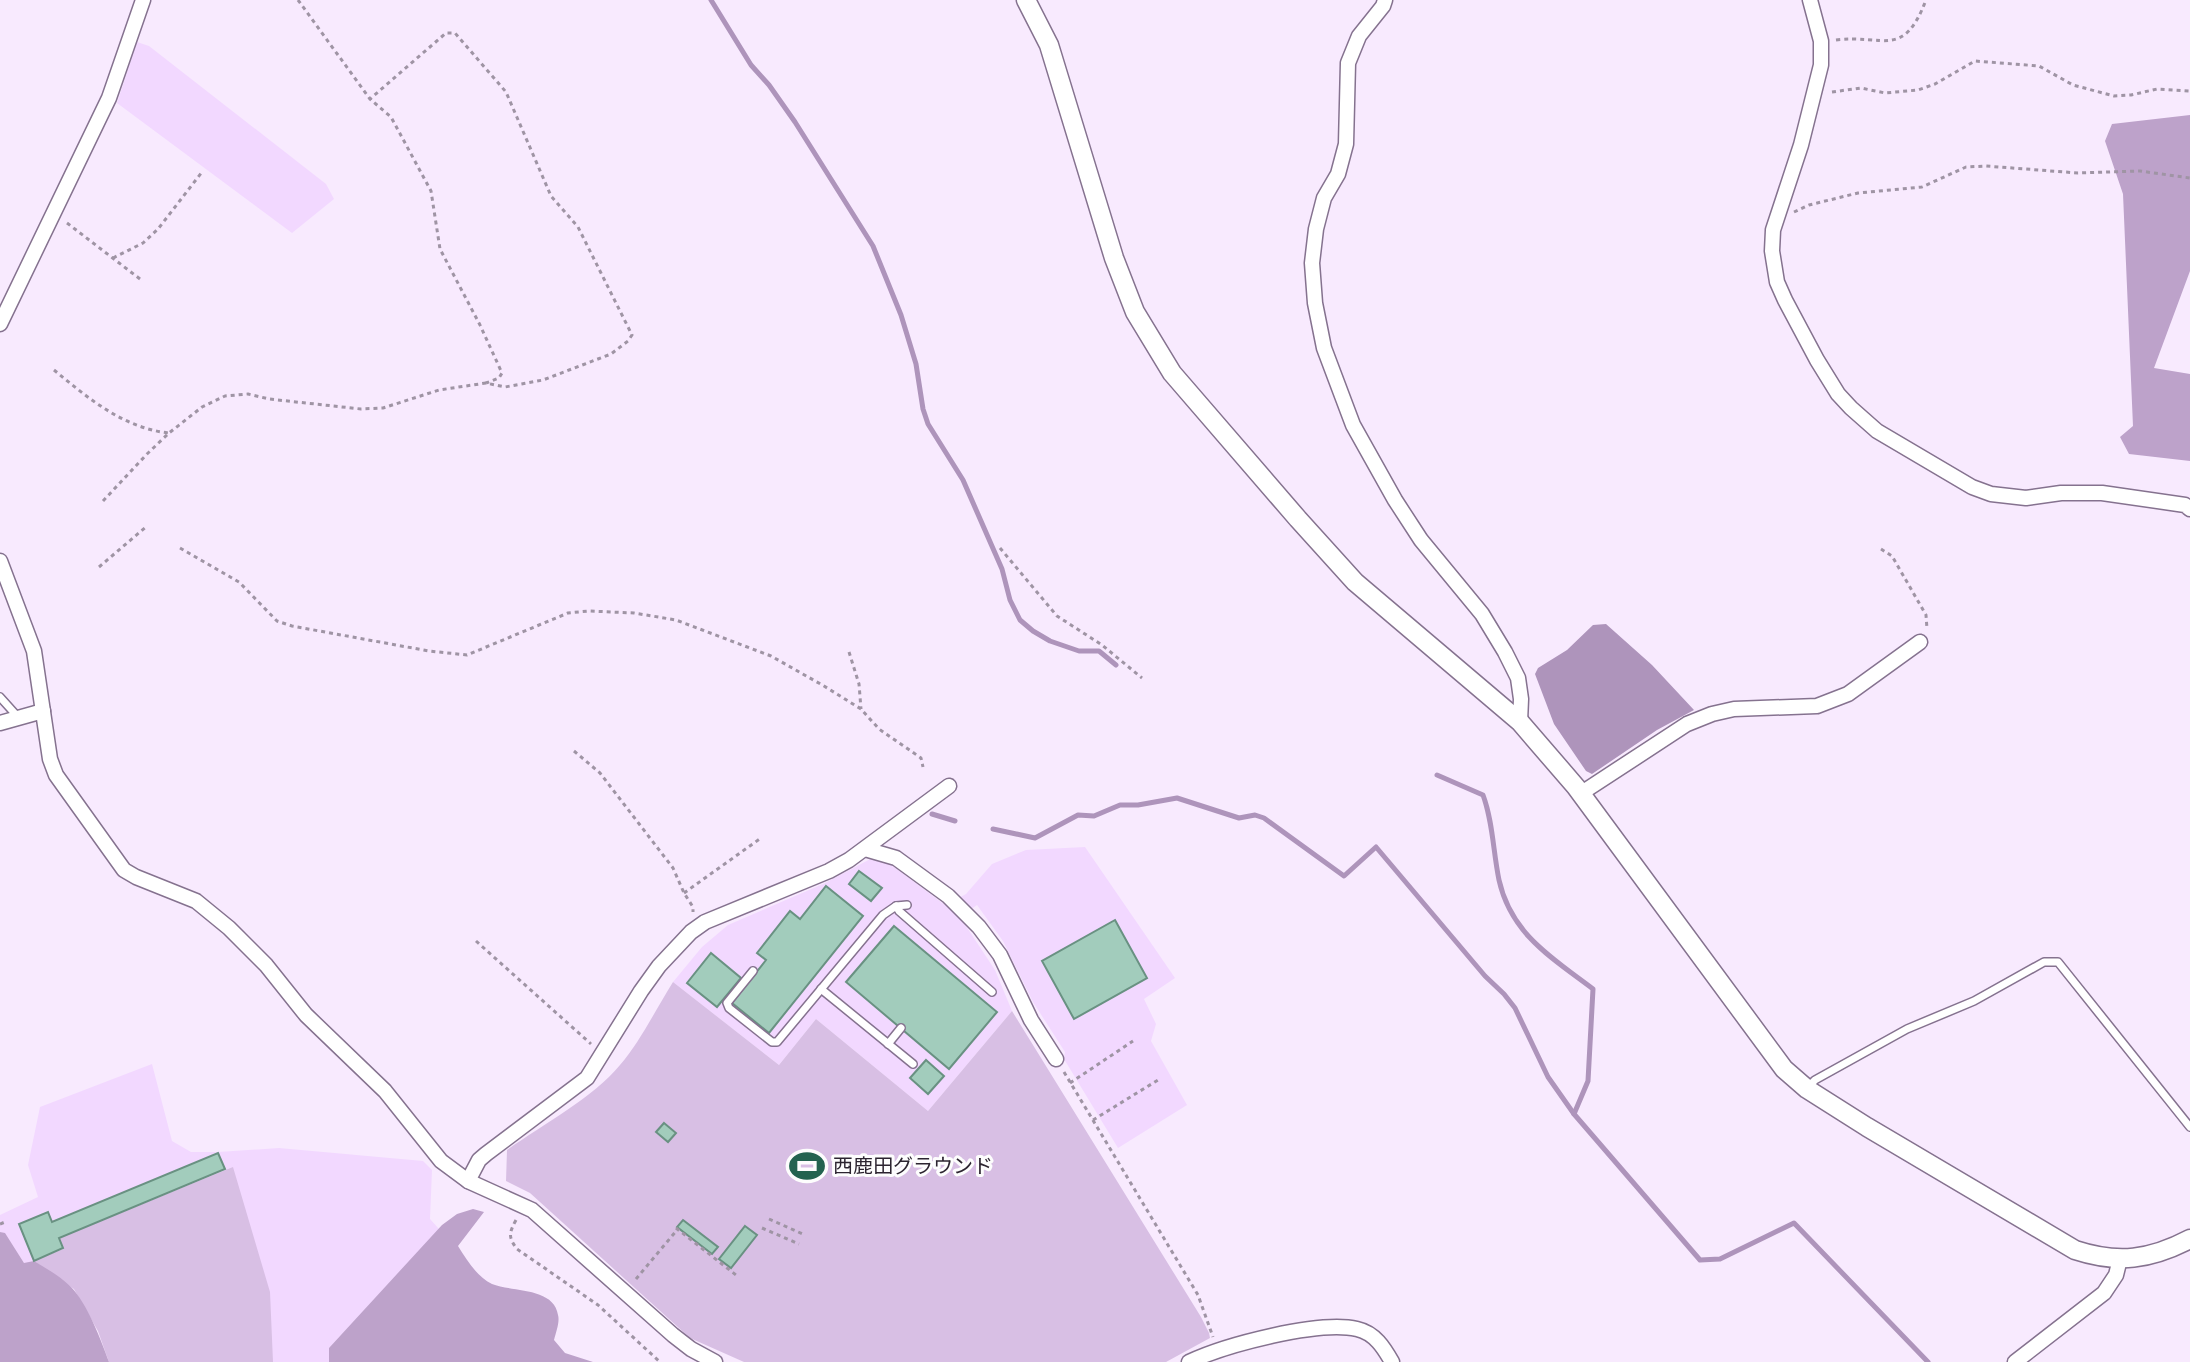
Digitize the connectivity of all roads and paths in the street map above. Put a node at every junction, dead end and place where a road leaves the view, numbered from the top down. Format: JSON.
{"nodes":[{"id":1,"x":143,"y":0,"type":"edge"},
{"id":2,"x":298,"y":0,"type":"edge"},
{"id":3,"x":1026,"y":0,"type":"edge"},
{"id":4,"x":1385,"y":0,"type":"edge"},
{"id":5,"x":1810,"y":0,"type":"edge"},
{"id":6,"x":1926,"y":0,"type":"edge"},
{"id":7,"x":1821,"y":41,"type":"junction"},
{"id":8,"x":2190,"y":91,"type":"edge"},
{"id":9,"x":1813,"y":96,"type":"junction"},
{"id":10,"x":370,"y":99,"type":"junction"},
{"id":11,"x":202,"y":172,"type":"dead end"},
{"id":12,"x":2190,"y":178,"type":"edge"},
{"id":13,"x":1779,"y":211,"type":"junction"},
{"id":14,"x":54,"y":213,"type":"junction"},
{"id":15,"x":113,"y":258,"type":"junction"},
{"id":16,"x":140,"y":279,"type":"dead end"},
{"id":17,"x":0,"y":324,"type":"edge"},
{"id":18,"x":54,"y":370,"type":"dead end"},
{"id":19,"x":486,"y":383,"type":"junction"},
{"id":20,"x":169,"y":433,"type":"junction"},
{"id":21,"x":103,"y":501,"type":"dead end"},
{"id":22,"x":2190,"y":509,"type":"edge"},
{"id":23,"x":147,"y":526,"type":"dead end"},
{"id":24,"x":180,"y":548,"type":"dead end"},
{"id":25,"x":1000,"y":548,"type":"dead end"},
{"id":26,"x":1881,"y":549,"type":"dead end"},
{"id":27,"x":0,"y":561,"type":"edge"},
{"id":28,"x":99,"y":567,"type":"dead end"},
{"id":29,"x":1920,"y":642,"type":"joint"},
{"id":30,"x":849,"y":652,"type":"dead end"},
{"id":31,"x":1142,"y":678,"type":"dead end"},
{"id":32,"x":0,"y":697,"type":"edge"},
{"id":33,"x":861,"y":709,"type":"junction"},
{"id":34,"x":43,"y":711,"type":"junction"},
{"id":35,"x":18,"y":717,"type":"junction"},
{"id":36,"x":1520,"y":722,"type":"junction"},
{"id":37,"x":0,"y":723,"type":"edge"},
{"id":38,"x":574,"y":751,"type":"dead end"},
{"id":39,"x":923,"y":767,"type":"dead end"},
{"id":40,"x":949,"y":786,"type":"dead end"},
{"id":41,"x":1580,"y":794,"type":"junction"},
{"id":42,"x":761,"y":838,"type":"dead end"},
{"id":43,"x":865,"y":849,"type":"junction"},
{"id":44,"x":684,"y":893,"type":"junction"},
{"id":45,"x":907,"y":905,"type":"dead end"},
{"id":46,"x":896,"y":906,"type":"junction"},
{"id":47,"x":691,"y":932,"type":"junction"},
{"id":48,"x":476,"y":941,"type":"dead end"},
{"id":49,"x":753,"y":971,"type":"dead end"},
{"id":50,"x":821,"y":989,"type":"junction"},
{"id":51,"x":992,"y":992,"type":"dead end"},
{"id":52,"x":901,"y":1028,"type":"dead end"},
{"id":53,"x":1133,"y":1041,"type":"dead end"},
{"id":54,"x":888,"y":1044,"type":"junction"},
{"id":55,"x":603,"y":1054,"type":"junction"},
{"id":56,"x":1056,"y":1059,"type":"joint"},
{"id":57,"x":913,"y":1064,"type":"dead end"},
{"id":58,"x":1158,"y":1080,"type":"dead end"},
{"id":59,"x":1070,"y":1083,"type":"junction"},
{"id":60,"x":1807,"y":1089,"type":"junction"},
{"id":61,"x":1093,"y":1120,"type":"junction"},
{"id":62,"x":2190,"y":1127,"type":"edge"},
{"id":63,"x":468,"y":1181,"type":"junction"},
{"id":64,"x":523,"y":1205,"type":"junction"},
{"id":65,"x":769,"y":1219,"type":"dead end"},
{"id":66,"x":762,"y":1228,"type":"dead end"},
{"id":67,"x":805,"y":1235,"type":"dead end"},
{"id":68,"x":2190,"y":1239,"type":"edge"},
{"id":69,"x":799,"y":1244,"type":"dead end"},
{"id":70,"x":2120,"y":1259,"type":"junction"},
{"id":71,"x":736,"y":1275,"type":"dead end"},
{"id":72,"x":634,"y":1282,"type":"dead end"},
{"id":73,"x":1218,"y":1350,"type":"junction"},
{"id":74,"x":660,"y":1362,"type":"edge"},
{"id":75,"x":715,"y":1362,"type":"edge"},
{"id":76,"x":1189,"y":1362,"type":"edge"},
{"id":77,"x":1392,"y":1362,"type":"edge"},
{"id":78,"x":2015,"y":1362,"type":"edge"}],
"edges":[{"from":1,"to":14,"type":"street"},
{"from":2,"to":10,"type":"path"},
{"from":3,"to":36,"type":"street"},
{"from":4,"to":36,"type":"street"},
{"from":5,"to":7,"type":"street"},
{"from":6,"to":7,"type":"path"},
{"from":7,"to":9,"type":"street"},
{"from":8,"to":9,"type":"path"},
{"from":9,"to":13,"type":"street"},
{"from":10,"to":19,"type":"path"},
{"from":10,"to":19,"type":"path"},
{"from":11,"to":15,"type":"path"},
{"from":12,"to":13,"type":"path"},
{"from":13,"to":22,"type":"street"},
{"from":14,"to":15,"type":"path"},
{"from":14,"to":17,"type":"street"},
{"from":15,"to":16,"type":"path"},
{"from":18,"to":20,"type":"path"},
{"from":19,"to":20,"type":"path"},
{"from":20,"to":21,"type":"path"},
{"from":23,"to":28,"type":"path"},
{"from":24,"to":33,"type":"path"},
{"from":25,"to":31,"type":"path"},
{"from":26,"to":29,"type":"path"},
{"from":27,"to":34,"type":"street"},
{"from":29,"to":41,"type":"street"},
{"from":30,"to":33,"type":"path"},
{"from":32,"to":35,"type":"lane"},
{"from":33,"to":39,"type":"path"},
{"from":34,"to":35,"type":"street"},
{"from":34,"to":63,"type":"street"},
{"from":35,"to":37,"type":"street"},
{"from":36,"to":41,"type":"street"},
{"from":38,"to":44,"type":"path"},
{"from":40,"to":43,"type":"street"},
{"from":41,"to":60,"type":"street"},
{"from":42,"to":44,"type":"path"},
{"from":43,"to":47,"type":"street"},
{"from":43,"to":56,"type":"street"},
{"from":44,"to":47,"type":"path"},
{"from":45,"to":46,"type":"lane"},
{"from":46,"to":50,"type":"lane"},
{"from":46,"to":51,"type":"lane"},
{"from":47,"to":55,"type":"street"},
{"from":48,"to":55,"type":"path"},
{"from":49,"to":50,"type":"lane"},
{"from":50,"to":54,"type":"lane"},
{"from":52,"to":54,"type":"lane"},
{"from":53,"to":59,"type":"path"},
{"from":54,"to":57,"type":"lane"},
{"from":55,"to":63,"type":"street"},
{"from":56,"to":59,"type":"path"},
{"from":58,"to":61,"type":"path"},
{"from":59,"to":61,"type":"path"},
{"from":60,"to":62,"type":"lane"},
{"from":60,"to":70,"type":"street"},
{"from":61,"to":73,"type":"path"},
{"from":63,"to":64,"type":"street"},
{"from":64,"to":74,"type":"path"},
{"from":64,"to":75,"type":"street"},
{"from":65,"to":67,"type":"path"},
{"from":66,"to":69,"type":"path"},
{"from":68,"to":70,"type":"street"},
{"from":70,"to":78,"type":"street"},
{"from":71,"to":72,"type":"path"},
{"from":73,"to":76,"type":"street"},
{"from":73,"to":77,"type":"street"}]}
